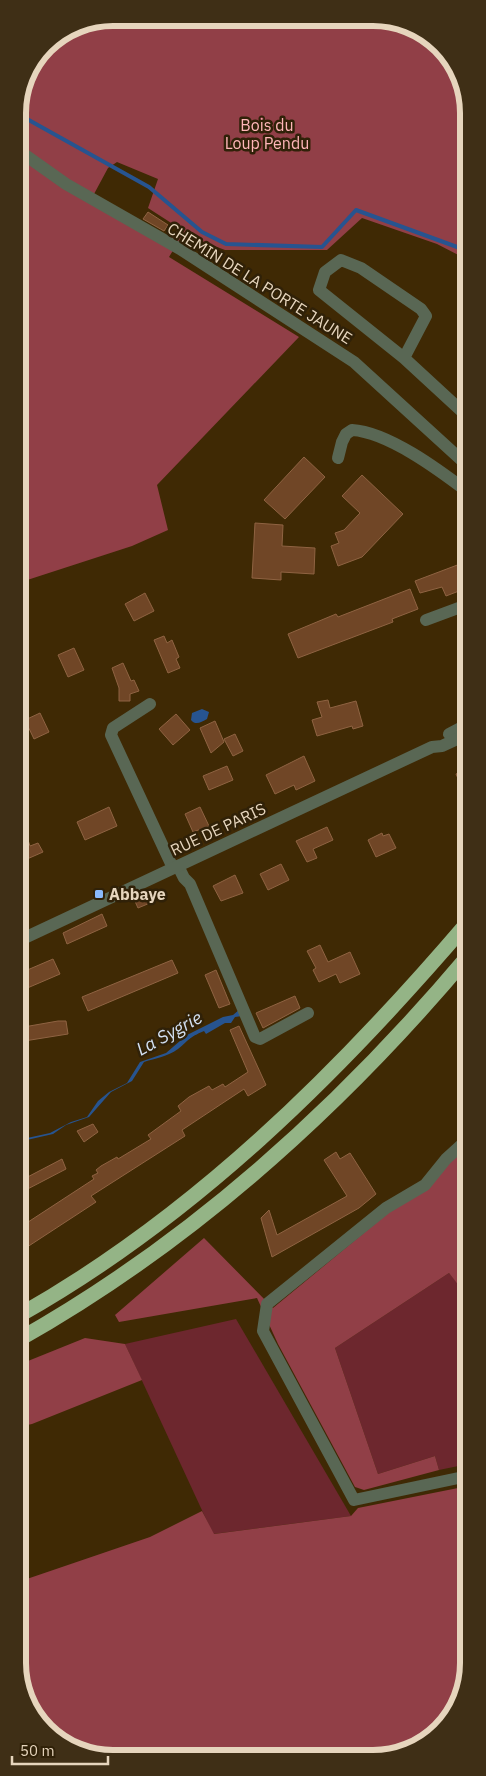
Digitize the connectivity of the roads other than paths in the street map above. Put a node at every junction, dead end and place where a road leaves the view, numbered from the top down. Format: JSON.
{"nodes":[{"id":1,"x":26,"y":156,"type":"edge"},
{"id":2,"x":404,"y":358,"type":"junction"},
{"id":3,"x":460,"y":410,"type":"edge"},
{"id":4,"x":338,"y":458,"type":"dead end"},
{"id":5,"x":460,"y":459,"type":"edge"},
{"id":6,"x":460,"y":486,"type":"edge"},
{"id":7,"x":460,"y":608,"type":"edge"},
{"id":8,"x":426,"y":620,"type":"dead end"},
{"id":9,"x":150,"y":704,"type":"dead end"},
{"id":10,"x":460,"y":733,"type":"edge"},
{"id":11,"x":176,"y":867,"type":"junction"},
{"id":12,"x":460,"y":931,"type":"edge"},
{"id":13,"x":26,"y":937,"type":"edge"},
{"id":14,"x":460,"y":965,"type":"edge"},
{"id":15,"x":308,"y":1013,"type":"dead end"},
{"id":16,"x":460,"y":1146,"type":"edge"},
{"id":17,"x":26,"y":1311,"type":"edge"},
{"id":18,"x":26,"y":1335,"type":"edge"},
{"id":19,"x":460,"y":1478,"type":"edge"}],
"edges":[{"from":1,"to":5,"type":"street","name":"CHEMIN DE LA PORTE JAUNE"},
{"from":2,"to":2,"type":"street"},
{"from":2,"to":3,"type":"street"},
{"from":4,"to":6,"type":"street"},
{"from":7,"to":8,"type":"street"},
{"from":9,"to":11,"type":"street"},
{"from":10,"to":11,"type":"street","name":"RUE DE PARIS"},
{"from":11,"to":13,"type":"street","name":"RUE DE PARIS"},
{"from":11,"to":15,"type":"street"},
{"from":12,"to":17,"type":"highway"},
{"from":14,"to":18,"type":"highway"},
{"from":16,"to":19,"type":"street"}]}
